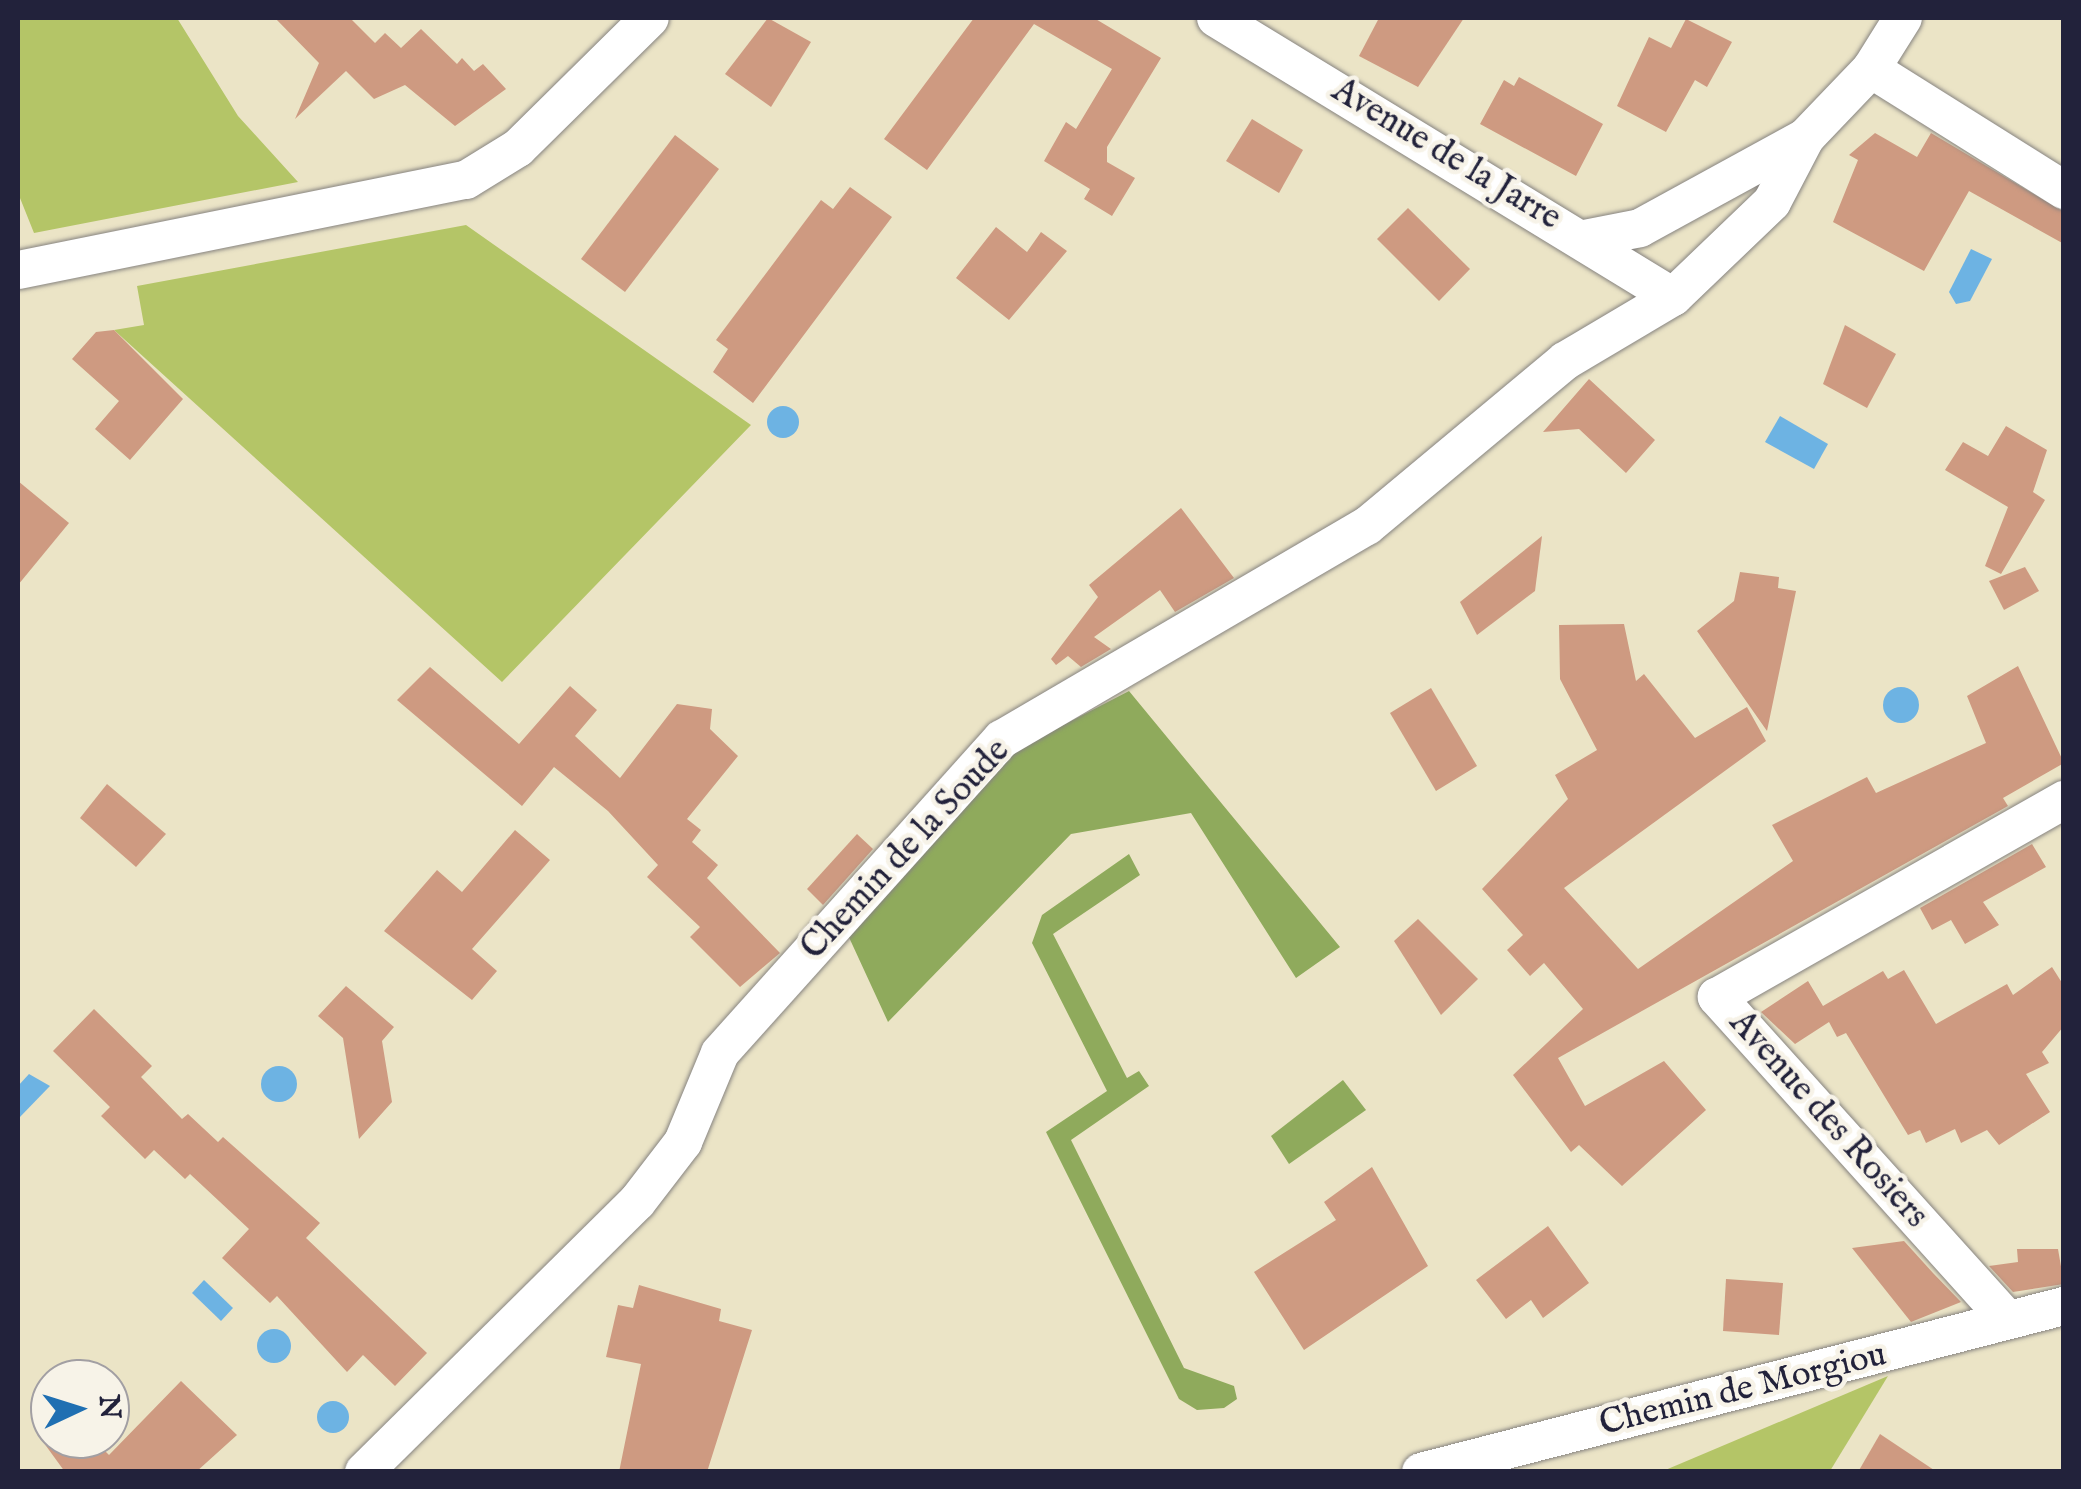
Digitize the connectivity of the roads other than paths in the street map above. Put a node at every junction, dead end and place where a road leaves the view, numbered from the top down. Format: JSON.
{"nodes":[{"id":1,"x":650,"y":18,"type":"edge"},
{"id":2,"x":1216,"y":18,"type":"edge"},
{"id":3,"x":1903,"y":18,"type":"edge"},
{"id":4,"x":1872,"y":69,"type":"junction"},
{"id":5,"x":1806,"y":136,"type":"junction"},
{"id":6,"x":2064,"y":190,"type":"edge"},
{"id":7,"x":1585,"y":239,"type":"junction"},
{"id":8,"x":18,"y":270,"type":"edge"},
{"id":9,"x":1672,"y":297,"type":"junction"},
{"id":10,"x":2064,"y":800,"type":"edge"},
{"id":11,"x":2064,"y":1306,"type":"edge"},
{"id":12,"x":2005,"y":1317,"type":"junction"},
{"id":13,"x":1476,"y":1464,"type":"edge"},
{"id":14,"x":364,"y":1472,"type":"edge"},
{"id":15,"x":1421,"y":1472,"type":"edge"}],
"edges":[{"from":1,"to":8,"type":"street"},
{"from":2,"to":7,"type":"street","name":"Avenue de la Jarre"},
{"from":3,"to":4,"type":"street"},
{"from":4,"to":5,"type":"street"},
{"from":4,"to":6,"type":"street"},
{"from":5,"to":7,"type":"street"},
{"from":5,"to":9,"type":"street","name":"Chemin de la Soude"},
{"from":7,"to":9,"type":"street","name":"Avenue de la Jarre"},
{"from":9,"to":14,"type":"street","name":"Chemin de la Soude"},
{"from":10,"to":12,"type":"street","name":"Avenue des Rosiers"},
{"from":11,"to":12,"type":"street","name":"Chemin de Morgiou"},
{"from":12,"to":13,"type":"street","name":"Chemin de Morgiou"},
{"from":13,"to":15,"type":"street","name":"Chemin de Morgiou"}]}
